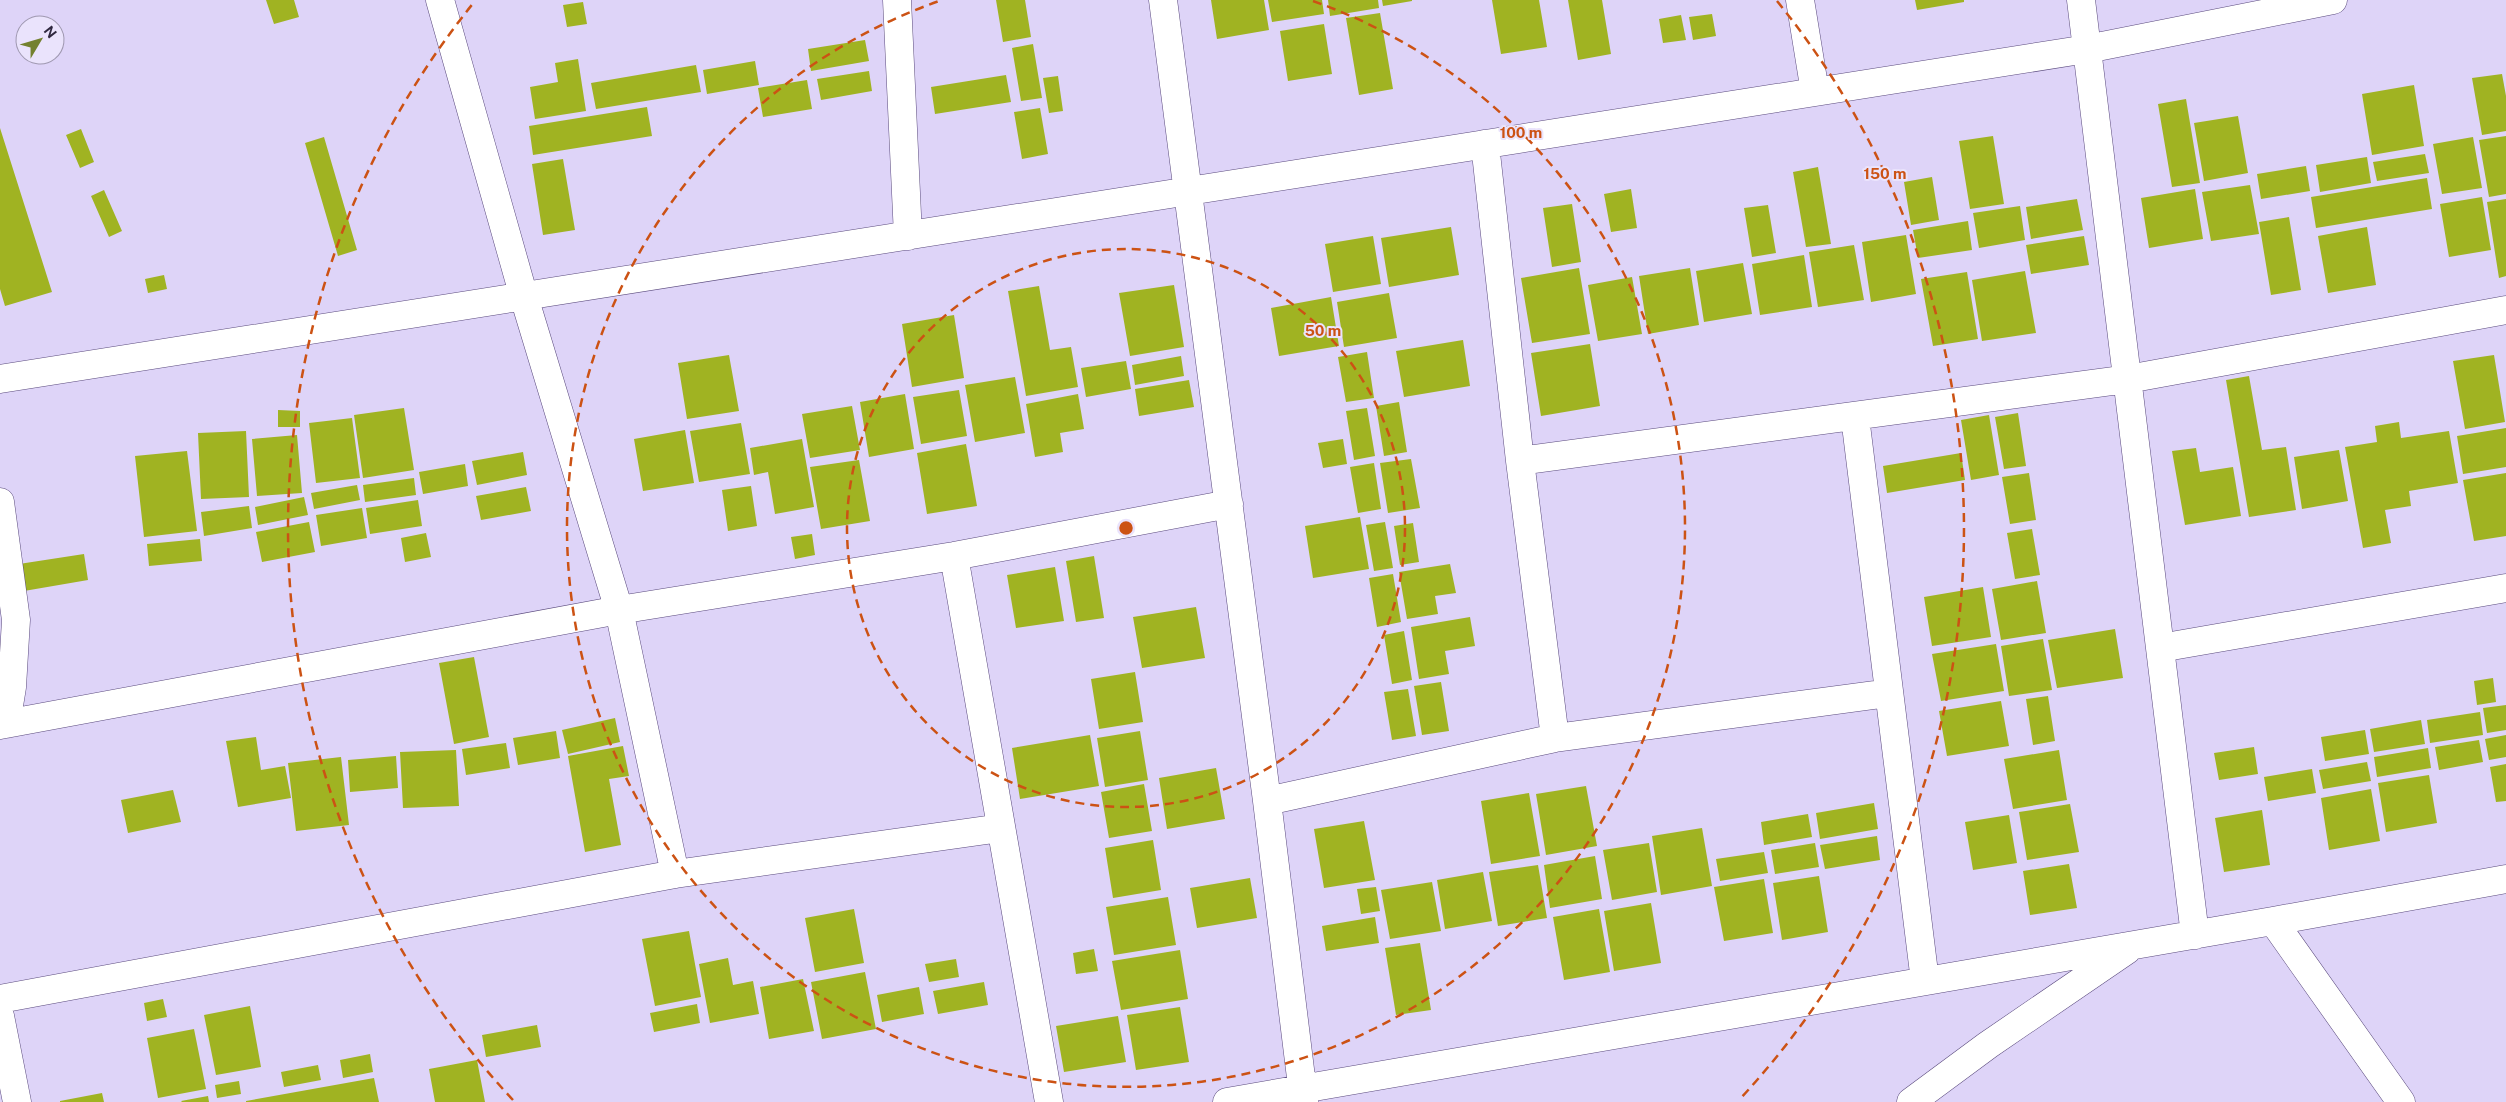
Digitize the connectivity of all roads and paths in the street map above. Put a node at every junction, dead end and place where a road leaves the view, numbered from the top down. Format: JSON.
{"nodes":[{"id":1,"x":897,"y":0,"type":"edge"},
{"id":2,"x":1163,"y":0,"type":"edge"},
{"id":3,"x":1800,"y":0,"type":"edge"},
{"id":4,"x":2081,"y":0,"type":"edge"},
{"id":5,"x":2333,"y":0,"type":"edge"},
{"id":6,"x":448,"y":1,"type":"edge"},
{"id":7,"x":2088,"y":48,"type":"junction"},
{"id":8,"x":1816,"y":92,"type":"junction"},
{"id":9,"x":1485,"y":144,"type":"junction"},
{"id":10,"x":1189,"y":192,"type":"junction"},
{"id":11,"x":908,"y":236,"type":"junction"},
{"id":12,"x":524,"y":297,"type":"junction"},
{"id":13,"x":2506,"y":310,"type":"edge"},
{"id":14,"x":0,"y":379,"type":"edge"},
{"id":15,"x":2128,"y":379,"type":"junction"},
{"id":16,"x":1856,"y":417,"type":"junction"},
{"id":17,"x":1520,"y":461,"type":"junction"},
{"id":18,"x":0,"y":502,"type":"edge"},
{"id":19,"x":1229,"y":504,"type":"junction"},
{"id":20,"x":954,"y":556,"type":"junction"},
{"id":21,"x":2506,"y":588,"type":"edge"},
{"id":22,"x":619,"y":610,"type":"junction"},
{"id":23,"x":2160,"y":648,"type":"junction"},
{"id":24,"x":1889,"y":692,"type":"junction"},
{"id":25,"x":3,"y":724,"type":"edge"},
{"id":26,"x":1554,"y":738,"type":"junction"},
{"id":27,"x":1267,"y":801,"type":"junction"},
{"id":28,"x":1001,"y":828,"type":"junction"},
{"id":29,"x":675,"y":874,"type":"junction"},
{"id":30,"x":2506,"y":879,"type":"edge"},
{"id":31,"x":2273,"y":921,"type":"junction"},
{"id":32,"x":2195,"y":934,"type":"junction"},
{"id":33,"x":2134,"y":945,"type":"junction"},
{"id":34,"x":1925,"y":981,"type":"junction"},
{"id":35,"x":0,"y":999,"type":"edge"},
{"id":36,"x":0,"y":1016,"type":"edge"},
{"id":37,"x":1303,"y":1095,"type":"edge"},
{"id":38,"x":17,"y":1102,"type":"edge"},
{"id":39,"x":1049,"y":1102,"type":"edge"},
{"id":40,"x":1227,"y":1102,"type":"edge"},
{"id":41,"x":1911,"y":1102,"type":"edge"},
{"id":42,"x":2401,"y":1102,"type":"edge"}],
"edges":[{"from":1,"to":11,"type":"street"},
{"from":2,"to":10,"type":"street"},
{"from":3,"to":8,"type":"street"},
{"from":4,"to":7,"type":"street"},
{"from":5,"to":7,"type":"street"},
{"from":6,"to":12,"type":"street"},
{"from":7,"to":8,"type":"street"},
{"from":7,"to":15,"type":"street"},
{"from":8,"to":9,"type":"street"},
{"from":9,"to":10,"type":"street"},
{"from":9,"to":17,"type":"street"},
{"from":10,"to":11,"type":"street"},
{"from":10,"to":19,"type":"street"},
{"from":11,"to":12,"type":"street"},
{"from":12,"to":14,"type":"street"},
{"from":12,"to":22,"type":"street"},
{"from":13,"to":15,"type":"street"},
{"from":15,"to":16,"type":"street"},
{"from":15,"to":23,"type":"street"},
{"from":16,"to":17,"type":"street"},
{"from":16,"to":24,"type":"street"},
{"from":17,"to":26,"type":"street"},
{"from":18,"to":25,"type":"street"},
{"from":19,"to":20,"type":"street"},
{"from":19,"to":27,"type":"street"},
{"from":20,"to":22,"type":"street"},
{"from":20,"to":28,"type":"street"},
{"from":21,"to":23,"type":"street"},
{"from":22,"to":25,"type":"street"},
{"from":22,"to":29,"type":"street"},
{"from":23,"to":32,"type":"street"},
{"from":24,"to":26,"type":"street"},
{"from":24,"to":34,"type":"street"},
{"from":26,"to":27,"type":"street"},
{"from":27,"to":37,"type":"street"},
{"from":28,"to":29,"type":"street"},
{"from":28,"to":39,"type":"street"},
{"from":29,"to":35,"type":"street"},
{"from":30,"to":31,"type":"street"},
{"from":31,"to":32,"type":"street"},
{"from":31,"to":42,"type":"street"},
{"from":32,"to":33,"type":"street"},
{"from":33,"to":34,"type":"street"},
{"from":33,"to":41,"type":"street"},
{"from":34,"to":37,"type":"street"},
{"from":36,"to":38,"type":"street"},
{"from":37,"to":40,"type":"street"}]}
